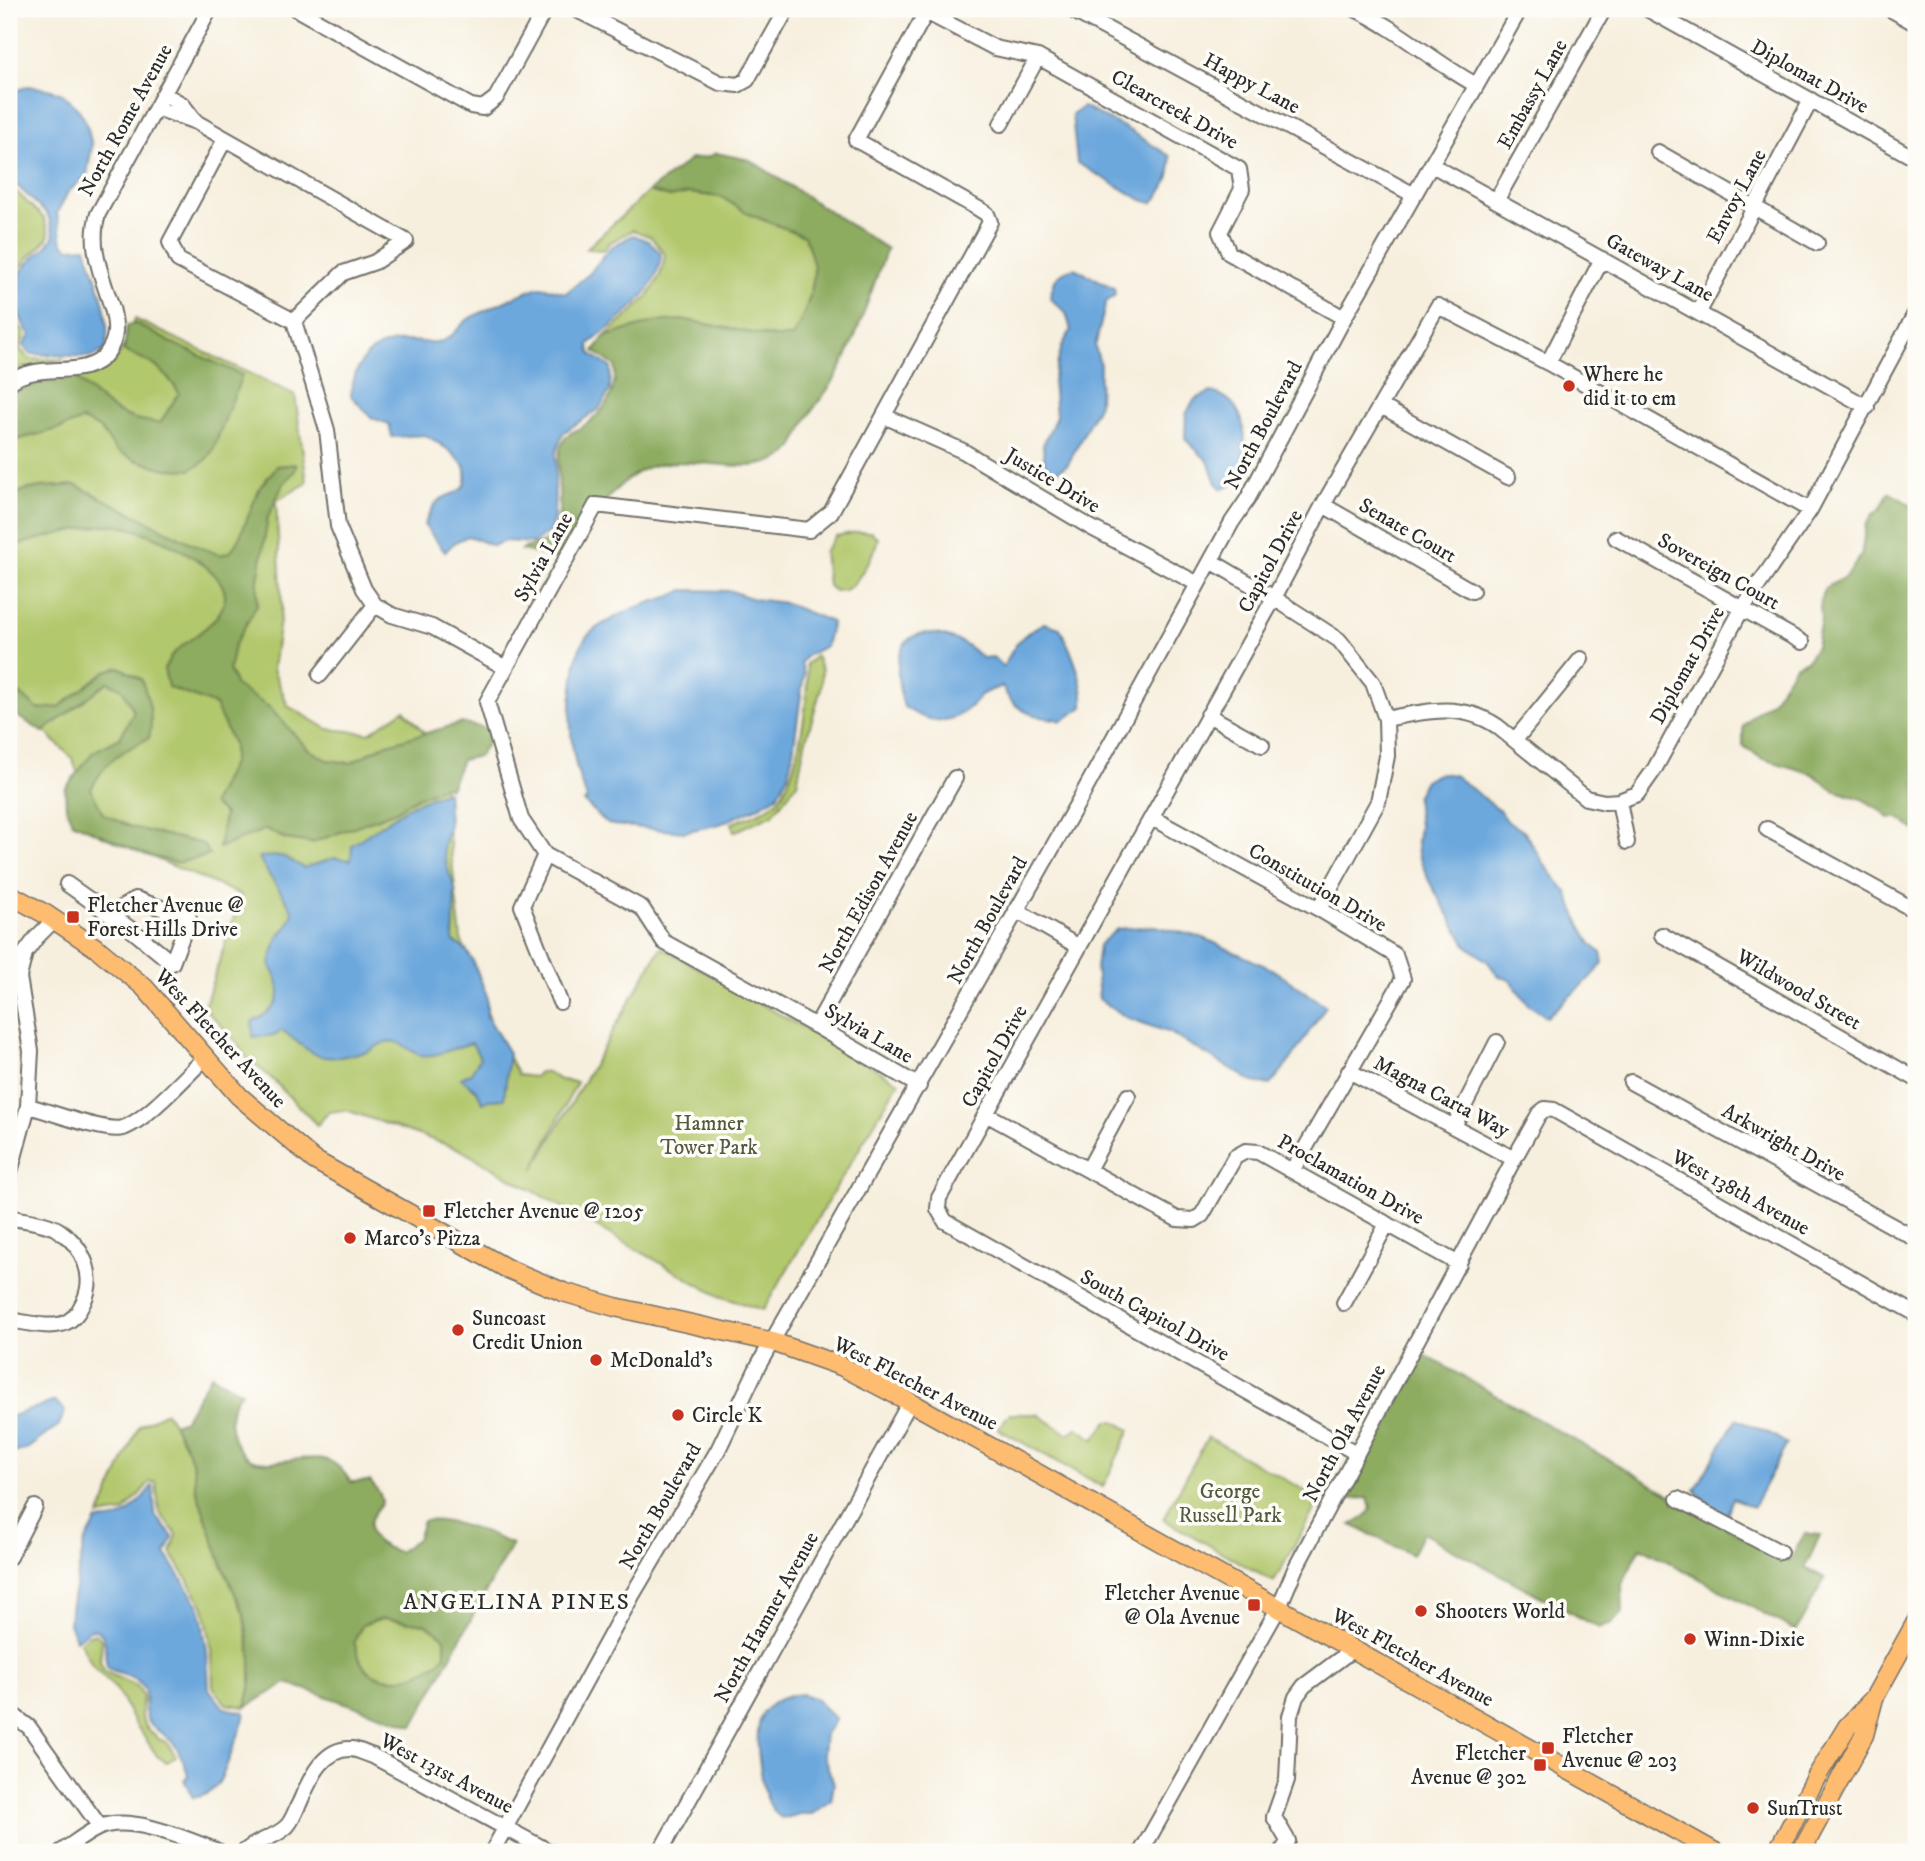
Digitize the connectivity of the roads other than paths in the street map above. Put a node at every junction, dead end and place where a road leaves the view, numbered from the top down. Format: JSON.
{"nodes":[{"id":1,"x":210,"y":9,"type":"edge"},
{"id":2,"x":296,"y":9,"type":"edge"},
{"id":3,"x":545,"y":9,"type":"edge"},
{"id":4,"x":575,"y":9,"type":"edge"},
{"id":5,"x":786,"y":9,"type":"edge"},
{"id":6,"x":1070,"y":9,"type":"edge"},
{"id":7,"x":1355,"y":9,"type":"edge"},
{"id":8,"x":1520,"y":9,"type":"edge"},
{"id":9,"x":1604,"y":9,"type":"edge"},
{"id":10,"x":1647,"y":9,"type":"edge"},
{"id":11,"x":1889,"y":9,"type":"edge"},
{"id":12,"x":927,"y":10,"type":"edge"},
{"id":13,"x":1916,"y":24,"type":"edge"},
{"id":14,"x":1038,"y":57,"type":"junction"},
{"id":15,"x":1476,"y":85,"type":"junction"},
{"id":16,"x":164,"y":94,"type":"junction"},
{"id":17,"x":1811,"y":100,"type":"junction"},
{"id":18,"x":156,"y":108,"type":"junction"},
{"id":19,"x":196,"y":122,"type":"junction"},
{"id":20,"x":1001,"y":124,"type":"dead end"},
{"id":21,"x":225,"y":139,"type":"junction"},
{"id":22,"x":1658,"y":152,"type":"dead end"},
{"id":23,"x":1916,"y":159,"type":"edge"},
{"id":24,"x":1432,"y":165,"type":"junction"},
{"id":25,"x":1414,"y":195,"type":"junction"},
{"id":26,"x":1496,"y":201,"type":"junction"},
{"id":27,"x":1754,"y":206,"type":"junction"},
{"id":28,"x":1817,"y":243,"type":"dead end"},
{"id":29,"x":1602,"y":259,"type":"junction"},
{"id":30,"x":1916,"y":312,"type":"edge"},
{"id":31,"x":1699,"y":313,"type":"junction"},
{"id":32,"x":1344,"y":318,"type":"junction"},
{"id":33,"x":294,"y":321,"type":"junction"},
{"id":34,"x":1548,"y":363,"type":"junction"},
{"id":35,"x":9,"y":383,"type":"edge"},
{"id":36,"x":1381,"y":406,"type":"junction"},
{"id":37,"x":1867,"y":407,"type":"junction"},
{"id":38,"x":884,"y":415,"type":"junction"},
{"id":39,"x":1508,"y":477,"type":"dead end"},
{"id":40,"x":1323,"y":505,"type":"junction"},
{"id":41,"x":1810,"y":510,"type":"junction"},
{"id":42,"x":1615,"y":538,"type":"dead end"},
{"id":43,"x":1210,"y":561,"type":"junction"},
{"id":44,"x":1198,"y":584,"type":"junction"},
{"id":45,"x":1472,"y":591,"type":"dead end"},
{"id":46,"x":1274,"y":598,"type":"junction"},
{"id":47,"x":375,"y":605,"type":"junction"},
{"id":48,"x":1742,"y":608,"type":"junction"},
{"id":49,"x":1802,"y":642,"type":"dead end"},
{"id":50,"x":1581,"y":659,"type":"dead end"},
{"id":51,"x":506,"y":668,"type":"junction"},
{"id":52,"x":320,"y":676,"type":"dead end"},
{"id":53,"x":1209,"y":715,"type":"junction"},
{"id":54,"x":1385,"y":719,"type":"junction"},
{"id":55,"x":1515,"y":740,"type":"junction"},
{"id":56,"x":1262,"y":745,"type":"dead end"},
{"id":57,"x":955,"y":778,"type":"dead end"},
{"id":58,"x":1619,"y":801,"type":"junction"},
{"id":59,"x":1152,"y":818,"type":"junction"},
{"id":60,"x":1768,"y":829,"type":"dead end"},
{"id":61,"x":1627,"y":842,"type":"dead end"},
{"id":62,"x":545,"y":855,"type":"junction"},
{"id":63,"x":67,"y":884,"type":"dead end"},
{"id":64,"x":9,"y":894,"type":"edge"},
{"id":65,"x":1319,"y":909,"type":"junction"},
{"id":66,"x":1016,"y":910,"type":"junction"},
{"id":67,"x":1916,"y":911,"type":"edge"},
{"id":68,"x":111,"y":914,"type":"junction"},
{"id":69,"x":54,"y":920,"type":"junction"},
{"id":70,"x":1662,"y":935,"type":"dead end"},
{"id":71,"x":1079,"y":947,"type":"junction"},
{"id":72,"x":560,"y":1002,"type":"dead end"},
{"id":73,"x":816,"y":1026,"type":"junction"},
{"id":74,"x":1497,"y":1042,"type":"dead end"},
{"id":75,"x":205,"y":1058,"type":"junction"},
{"id":76,"x":1349,"y":1070,"type":"junction"},
{"id":77,"x":1916,"y":1079,"type":"edge"},
{"id":78,"x":1630,"y":1082,"type":"dead end"},
{"id":79,"x":919,"y":1086,"type":"junction"},
{"id":80,"x":1128,"y":1096,"type":"dead end"},
{"id":81,"x":28,"y":1106,"type":"junction"},
{"id":82,"x":1545,"y":1109,"type":"joint"},
{"id":83,"x":986,"y":1114,"type":"junction"},
{"id":84,"x":1454,"y":1126,"type":"junction"},
{"id":85,"x":1514,"y":1159,"type":"junction"},
{"id":86,"x":1088,"y":1170,"type":"junction"},
{"id":87,"x":1293,"y":1171,"type":"junction"},
{"id":88,"x":9,"y":1177,"type":"edge"},
{"id":89,"x":938,"y":1209,"type":"joint"},
{"id":90,"x":9,"y":1217,"type":"edge"},
{"id":91,"x":1388,"y":1224,"type":"junction"},
{"id":92,"x":1916,"y":1239,"type":"edge"},
{"id":93,"x":1460,"y":1264,"type":"junction"},
{"id":94,"x":1344,"y":1303,"type":"dead end"},
{"id":95,"x":1916,"y":1314,"type":"edge"},
{"id":96,"x":9,"y":1320,"type":"edge"},
{"id":97,"x":773,"y":1342,"type":"junction"},
{"id":98,"x":910,"y":1402,"type":"junction"},
{"id":99,"x":1356,"y":1453,"type":"junction"},
{"id":100,"x":1678,"y":1499,"type":"dead end"},
{"id":101,"x":35,"y":1507,"type":"dead end"},
{"id":102,"x":1780,"y":1552,"type":"dead end"},
{"id":103,"x":9,"y":1557,"type":"edge"},
{"id":104,"x":1279,"y":1607,"type":"junction"},
{"id":105,"x":1916,"y":1622,"type":"edge"},
{"id":106,"x":1352,"y":1650,"type":"junction"},
{"id":107,"x":1874,"y":1698,"type":"junction"},
{"id":108,"x":9,"y":1712,"type":"edge"},
{"id":109,"x":100,"y":1827,"type":"junction"},
{"id":110,"x":506,"y":1827,"type":"junction"},
{"id":111,"x":61,"y":1852,"type":"edge"},
{"id":112,"x":220,"y":1852,"type":"edge"},
{"id":113,"x":244,"y":1852,"type":"edge"},
{"id":114,"x":492,"y":1852,"type":"edge"},
{"id":115,"x":550,"y":1852,"type":"edge"},
{"id":116,"x":660,"y":1852,"type":"edge"},
{"id":117,"x":1141,"y":1852,"type":"edge"},
{"id":118,"x":1282,"y":1852,"type":"edge"},
{"id":119,"x":1715,"y":1852,"type":"edge"},
{"id":120,"x":1777,"y":1852,"type":"edge"},
{"id":121,"x":1801,"y":1852,"type":"edge"}],
"edges":[{"from":1,"to":16,"type":"street","name":"North Rome Avenue"},
{"from":2,"to":3,"type":"street"},
{"from":4,"to":5,"type":"street"},
{"from":6,"to":25,"type":"street","name":"Happy Lane"},
{"from":7,"to":15,"type":"street"},
{"from":8,"to":15,"type":"street","name":"North Boulevard"},
{"from":9,"to":26,"type":"street","name":"Embassy Lane"},
{"from":10,"to":17,"type":"street","name":"Diplomat Drive"},
{"from":11,"to":13,"type":"street"},
{"from":12,"to":14,"type":"street","name":"Clearcreek Drive"},
{"from":12,"to":38,"type":"street","name":"Sylvia Lane"},
{"from":14,"to":20,"type":"street"},
{"from":14,"to":32,"type":"street","name":"Clearcreek Drive"},
{"from":15,"to":24,"type":"street","name":"North Boulevard"},
{"from":16,"to":18,"type":"street","name":"North Rome Avenue"},
{"from":16,"to":19,"type":"street"},
{"from":17,"to":23,"type":"street","name":"Diplomat Drive"},
{"from":17,"to":27,"type":"street","name":"Envoy Lane"},
{"from":18,"to":19,"type":"street"},
{"from":18,"to":35,"type":"street","name":"North Rome Avenue"},
{"from":19,"to":21,"type":"street"},
{"from":21,"to":33,"type":"street"},
{"from":21,"to":33,"type":"street"},
{"from":22,"to":27,"type":"street"},
{"from":24,"to":25,"type":"street","name":"North Boulevard"},
{"from":24,"to":26,"type":"street","name":"Gateway Lane"},
{"from":25,"to":32,"type":"street","name":"North Boulevard"},
{"from":26,"to":29,"type":"street","name":"Gateway Lane"},
{"from":27,"to":28,"type":"street"},
{"from":27,"to":31,"type":"street","name":"Envoy Lane"},
{"from":29,"to":31,"type":"street","name":"Gateway Lane"},
{"from":29,"to":34,"type":"street"},
{"from":30,"to":37,"type":"street","name":"Diplomat Drive"},
{"from":31,"to":37,"type":"street","name":"Gateway Lane"},
{"from":32,"to":43,"type":"street","name":"North Boulevard"},
{"from":33,"to":47,"type":"street"},
{"from":34,"to":36,"type":"street","name":"Capitol Drive"},
{"from":34,"to":41,"type":"street","name":"Capitol Drive"},
{"from":36,"to":39,"type":"street"},
{"from":36,"to":40,"type":"street","name":"Capitol Drive"},
{"from":37,"to":41,"type":"street","name":"Diplomat Drive"},
{"from":38,"to":44,"type":"street","name":"Justice Drive"},
{"from":38,"to":51,"type":"street","name":"Sylvia Lane"},
{"from":40,"to":45,"type":"street","name":"Senate Court"},
{"from":40,"to":46,"type":"street","name":"Capitol Drive"},
{"from":41,"to":48,"type":"street","name":"Diplomat Drive"},
{"from":42,"to":48,"type":"street","name":"Sovereign Court"},
{"from":43,"to":44,"type":"street","name":"North Boulevard"},
{"from":43,"to":46,"type":"street"},
{"from":44,"to":66,"type":"street","name":"North Boulevard"},
{"from":46,"to":53,"type":"street","name":"Capitol Drive"},
{"from":46,"to":54,"type":"street"},
{"from":47,"to":51,"type":"street"},
{"from":47,"to":52,"type":"street"},
{"from":48,"to":49,"type":"street","name":"Sovereign Court"},
{"from":48,"to":58,"type":"street","name":"Diplomat Drive"},
{"from":50,"to":55,"type":"street"},
{"from":51,"to":62,"type":"street","name":"Sylvia Lane"},
{"from":53,"to":56,"type":"street"},
{"from":53,"to":59,"type":"street","name":"Capitol Drive"},
{"from":54,"to":55,"type":"street"},
{"from":54,"to":65,"type":"street"},
{"from":55,"to":58,"type":"street"},
{"from":57,"to":73,"type":"street","name":"North Edison Avenue"},
{"from":58,"to":61,"type":"street"},
{"from":59,"to":65,"type":"street","name":"Constitution Drive"},
{"from":59,"to":71,"type":"street","name":"Capitol Drive"},
{"from":60,"to":67,"type":"street"},
{"from":62,"to":72,"type":"street"},
{"from":62,"to":73,"type":"street","name":"Sylvia Lane"},
{"from":63,"to":68,"type":"street"},
{"from":64,"to":69,"type":"main road","name":"West Fletcher Avenue"},
{"from":65,"to":76,"type":"street","name":"Constitution Drive"},
{"from":66,"to":71,"type":"street"},
{"from":66,"to":79,"type":"street","name":"North Boulevard"},
{"from":68,"to":68,"type":"street"},
{"from":69,"to":75,"type":"main road","name":"West Fletcher Avenue"},
{"from":69,"to":81,"type":"street"},
{"from":70,"to":77,"type":"street","name":"Wildwood Street"},
{"from":71,"to":83,"type":"street","name":"Capitol Drive"},
{"from":73,"to":79,"type":"street","name":"Sylvia Lane"},
{"from":74,"to":84,"type":"street"},
{"from":75,"to":81,"type":"street"},
{"from":75,"to":97,"type":"main road","name":"West Fletcher Avenue"},
{"from":76,"to":84,"type":"street","name":"Magna Carta Way"},
{"from":76,"to":87,"type":"street","name":"Constitution Drive"},
{"from":78,"to":92,"type":"street","name":"Arkwright Drive"},
{"from":79,"to":97,"type":"street","name":"North Boulevard"},
{"from":80,"to":86,"type":"street"},
{"from":81,"to":88,"type":"street"},
{"from":82,"to":85,"type":"street","name":"North Ola Avenue"},
{"from":82,"to":95,"type":"street","name":"West 138th Avenue"},
{"from":83,"to":86,"type":"street","name":"Proclamation Drive"},
{"from":83,"to":89,"type":"street","name":"Capitol Drive"},
{"from":84,"to":85,"type":"street","name":"Magna Carta Way"},
{"from":85,"to":93,"type":"street","name":"North Ola Avenue"},
{"from":86,"to":87,"type":"street","name":"Proclamation Drive"},
{"from":87,"to":91,"type":"street","name":"Proclamation Drive"},
{"from":89,"to":99,"type":"street","name":"South Capitol Drive"},
{"from":90,"to":96,"type":"street"},
{"from":91,"to":93,"type":"street","name":"Proclamation Drive"},
{"from":91,"to":94,"type":"street"},
{"from":93,"to":99,"type":"street","name":"North Ola Avenue"},
{"from":97,"to":98,"type":"main road","name":"West Fletcher Avenue"},
{"from":97,"to":110,"type":"street","name":"North Boulevard"},
{"from":98,"to":104,"type":"main road","name":"West Fletcher Avenue"},
{"from":98,"to":116,"type":"street","name":"North Hamner Avenue"},
{"from":99,"to":104,"type":"street","name":"North Ola Avenue"},
{"from":100,"to":102,"type":"street"},
{"from":101,"to":103,"type":"street"},
{"from":104,"to":106,"type":"main road","name":"West Fletcher Avenue"},
{"from":104,"to":117,"type":"street","name":"North Ola Avenue"},
{"from":105,"to":107,"type":"main road"},
{"from":106,"to":118,"type":"street"},
{"from":106,"to":119,"type":"main road","name":"West Fletcher Avenue"},
{"from":107,"to":120,"type":"main road"},
{"from":107,"to":121,"type":"main road"},
{"from":108,"to":109,"type":"street"},
{"from":109,"to":111,"type":"street"},
{"from":109,"to":112,"type":"street"},
{"from":110,"to":113,"type":"street","name":"West 131st Avenue"},
{"from":110,"to":114,"type":"street","name":"North Boulevard"},
{"from":110,"to":115,"type":"street","name":"West 131st Avenue"}]}
